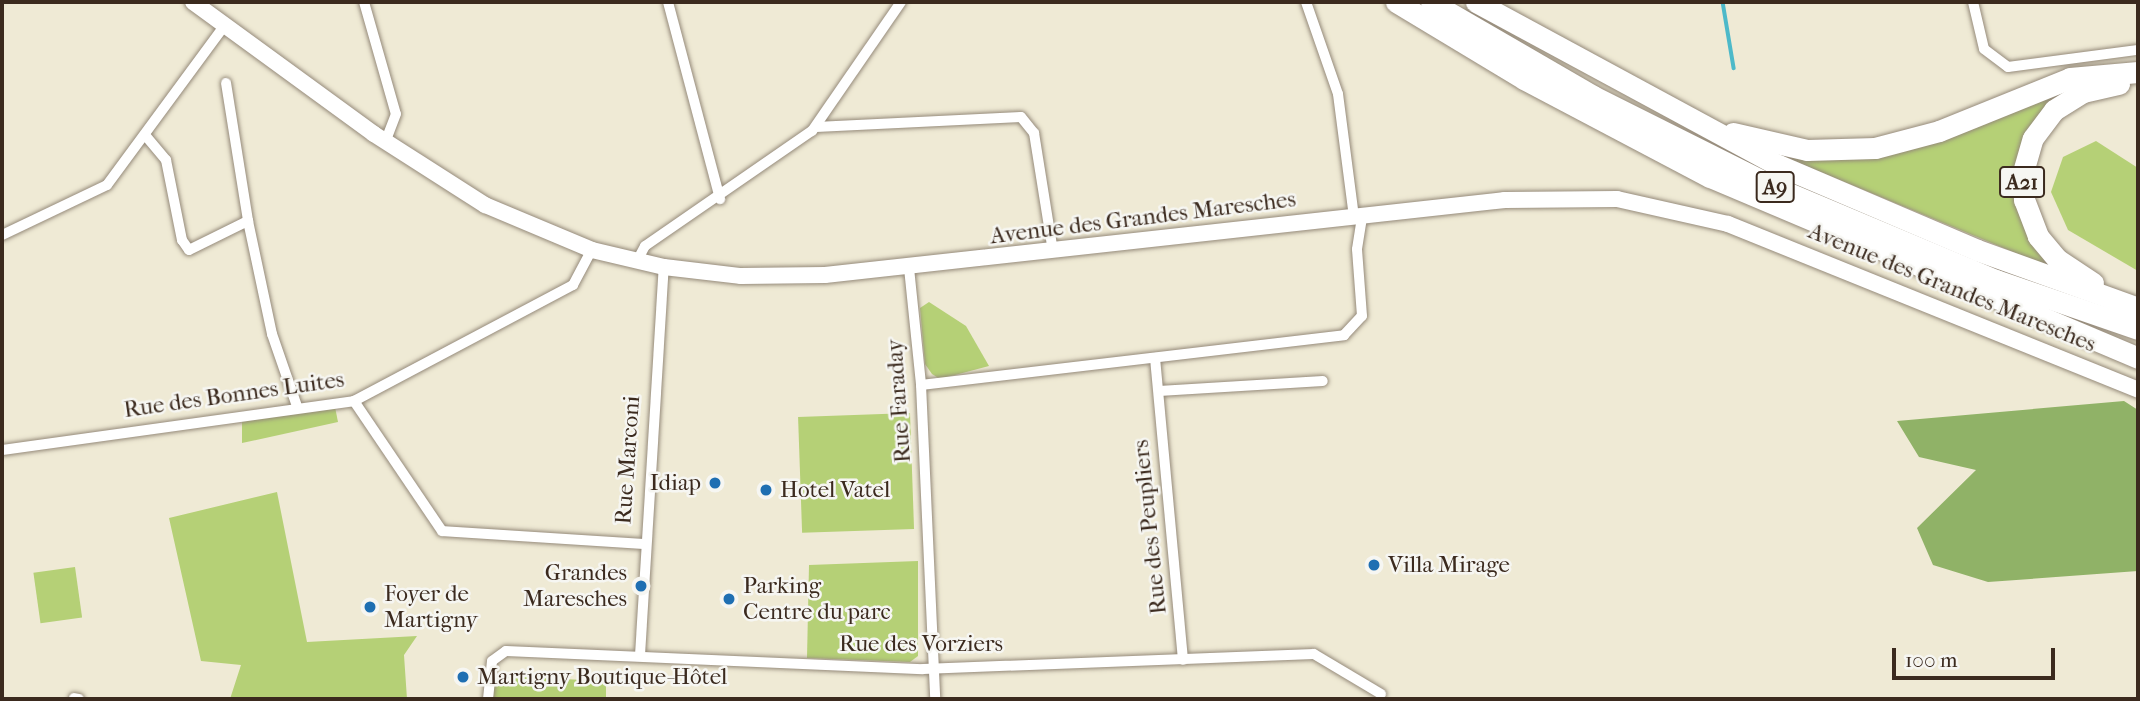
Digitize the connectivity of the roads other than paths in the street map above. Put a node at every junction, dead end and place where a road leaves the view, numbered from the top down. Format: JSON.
{"nodes":[{"id":1,"x":193,"y":2,"type":"edge"},
{"id":2,"x":363,"y":2,"type":"edge"},
{"id":3,"x":668,"y":2,"type":"edge"},
{"id":4,"x":901,"y":2,"type":"edge"},
{"id":5,"x":1306,"y":2,"type":"edge"},
{"id":6,"x":1395,"y":2,"type":"edge"},
{"id":7,"x":1431,"y":2,"type":"edge"},
{"id":8,"x":1476,"y":2,"type":"edge"},
{"id":9,"x":1973,"y":2,"type":"edge"},
{"id":10,"x":225,"y":25,"type":"junction"},
{"id":11,"x":2138,"y":50,"type":"edge"},
{"id":12,"x":2138,"y":72,"type":"edge"},
{"id":13,"x":226,"y":83,"type":"dead end"},
{"id":14,"x":2138,"y":84,"type":"edge"},
{"id":15,"x":1633,"y":90,"type":"junction"},
{"id":16,"x":816,"y":127,"type":"junction"},
{"id":17,"x":145,"y":135,"type":"junction"},
{"id":18,"x":385,"y":142,"type":"junction"},
{"id":19,"x":720,"y":199,"type":"junction"},
{"id":20,"x":1358,"y":216,"type":"junction"},
{"id":21,"x":248,"y":220,"type":"junction"},
{"id":22,"x":2,"y":235,"type":"edge"},
{"id":23,"x":592,"y":250,"type":"junction"},
{"id":24,"x":1053,"y":251,"type":"junction"},
{"id":25,"x":637,"y":261,"type":"junction"},
{"id":26,"x":664,"y":267,"type":"junction"},
{"id":27,"x":909,"y":268,"type":"junction"},
{"id":28,"x":1983,"y":295,"type":"junction"},
{"id":29,"x":2138,"y":305,"type":"edge"},
{"id":30,"x":2138,"y":329,"type":"edge"},
{"id":31,"x":2138,"y":346,"type":"edge"},
{"id":32,"x":1155,"y":358,"type":"junction"},
{"id":33,"x":2138,"y":358,"type":"edge"},
{"id":34,"x":1323,"y":381,"type":"dead end"},
{"id":35,"x":921,"y":385,"type":"junction"},
{"id":36,"x":2138,"y":390,"type":"edge"},
{"id":37,"x":1158,"y":391,"type":"junction"},
{"id":38,"x":354,"y":401,"type":"junction"},
{"id":39,"x":297,"y":406,"type":"junction"},
{"id":40,"x":2,"y":450,"type":"edge"},
{"id":41,"x":643,"y":544,"type":"junction"},
{"id":42,"x":640,"y":655,"type":"junction"},
{"id":43,"x":1183,"y":660,"type":"junction"},
{"id":44,"x":934,"y":669,"type":"junction"},
{"id":45,"x":1381,"y":694,"type":"dead end"},
{"id":46,"x":488,"y":699,"type":"edge"},
{"id":47,"x":935,"y":699,"type":"edge"}],
"edges":[{"from":1,"to":10,"type":"main road","name":"Avenue des Grandes Maresches"},
{"from":2,"to":18,"type":"street"},
{"from":3,"to":19,"type":"street"},
{"from":4,"to":16,"type":"street"},
{"from":5,"to":20,"type":"street"},
{"from":6,"to":28,"type":"highway","number":"A9"},
{"from":7,"to":30,"type":"highway","number":"A9"},
{"from":8,"to":15,"type":"highway"},
{"from":9,"to":11,"type":"street"},
{"from":10,"to":17,"type":"street"},
{"from":10,"to":18,"type":"main road","name":"Avenue des Grandes Maresches"},
{"from":12,"to":15,"type":"highway"},
{"from":13,"to":21,"type":"street"},
{"from":14,"to":29,"type":"highway","number":"A21"},
{"from":15,"to":29,"type":"highway"},
{"from":16,"to":19,"type":"street"},
{"from":16,"to":24,"type":"street"},
{"from":17,"to":21,"type":"street"},
{"from":17,"to":22,"type":"street"},
{"from":18,"to":23,"type":"main road","name":"Avenue des Grandes Maresches"},
{"from":19,"to":25,"type":"street"},
{"from":20,"to":24,"type":"main road","name":"Avenue des Grandes Maresches"},
{"from":20,"to":32,"type":"street"},
{"from":20,"to":36,"type":"main road","name":"Avenue des Grandes Maresches"},
{"from":21,"to":39,"type":"street"},
{"from":23,"to":25,"type":"main road","name":"Avenue des Grandes Maresches"},
{"from":23,"to":38,"type":"street","name":"Rue des Bonnes Luites"},
{"from":24,"to":27,"type":"main road","name":"Avenue des Grandes Maresches"},
{"from":25,"to":26,"type":"main road","name":"Avenue des Grandes Maresches"},
{"from":26,"to":27,"type":"main road","name":"Avenue des Grandes Maresches"},
{"from":26,"to":41,"type":"street","name":"Rue Marconi"},
{"from":27,"to":35,"type":"street","name":"Rue Faraday"},
{"from":28,"to":31,"type":"highway","number":"A9"},
{"from":28,"to":33,"type":"highway"},
{"from":32,"to":35,"type":"street"},
{"from":32,"to":37,"type":"street","name":"Rue des Peupliers"},
{"from":34,"to":37,"type":"street"},
{"from":35,"to":44,"type":"street","name":"Rue Faraday"},
{"from":37,"to":43,"type":"street","name":"Rue des Peupliers"},
{"from":38,"to":39,"type":"street","name":"Rue des Bonnes Luites"},
{"from":38,"to":41,"type":"street"},
{"from":39,"to":40,"type":"street","name":"Rue des Bonnes Luites"},
{"from":41,"to":42,"type":"street","name":"Rue Marconi"},
{"from":42,"to":44,"type":"street","name":"Rue des Vorziers"},
{"from":42,"to":46,"type":"street","name":"Rue des Vorziers"},
{"from":43,"to":44,"type":"street","name":"Rue des Vorziers"},
{"from":43,"to":45,"type":"street","name":"Rue des Vorziers"},
{"from":44,"to":47,"type":"street","name":"Rue Faraday"}]}
